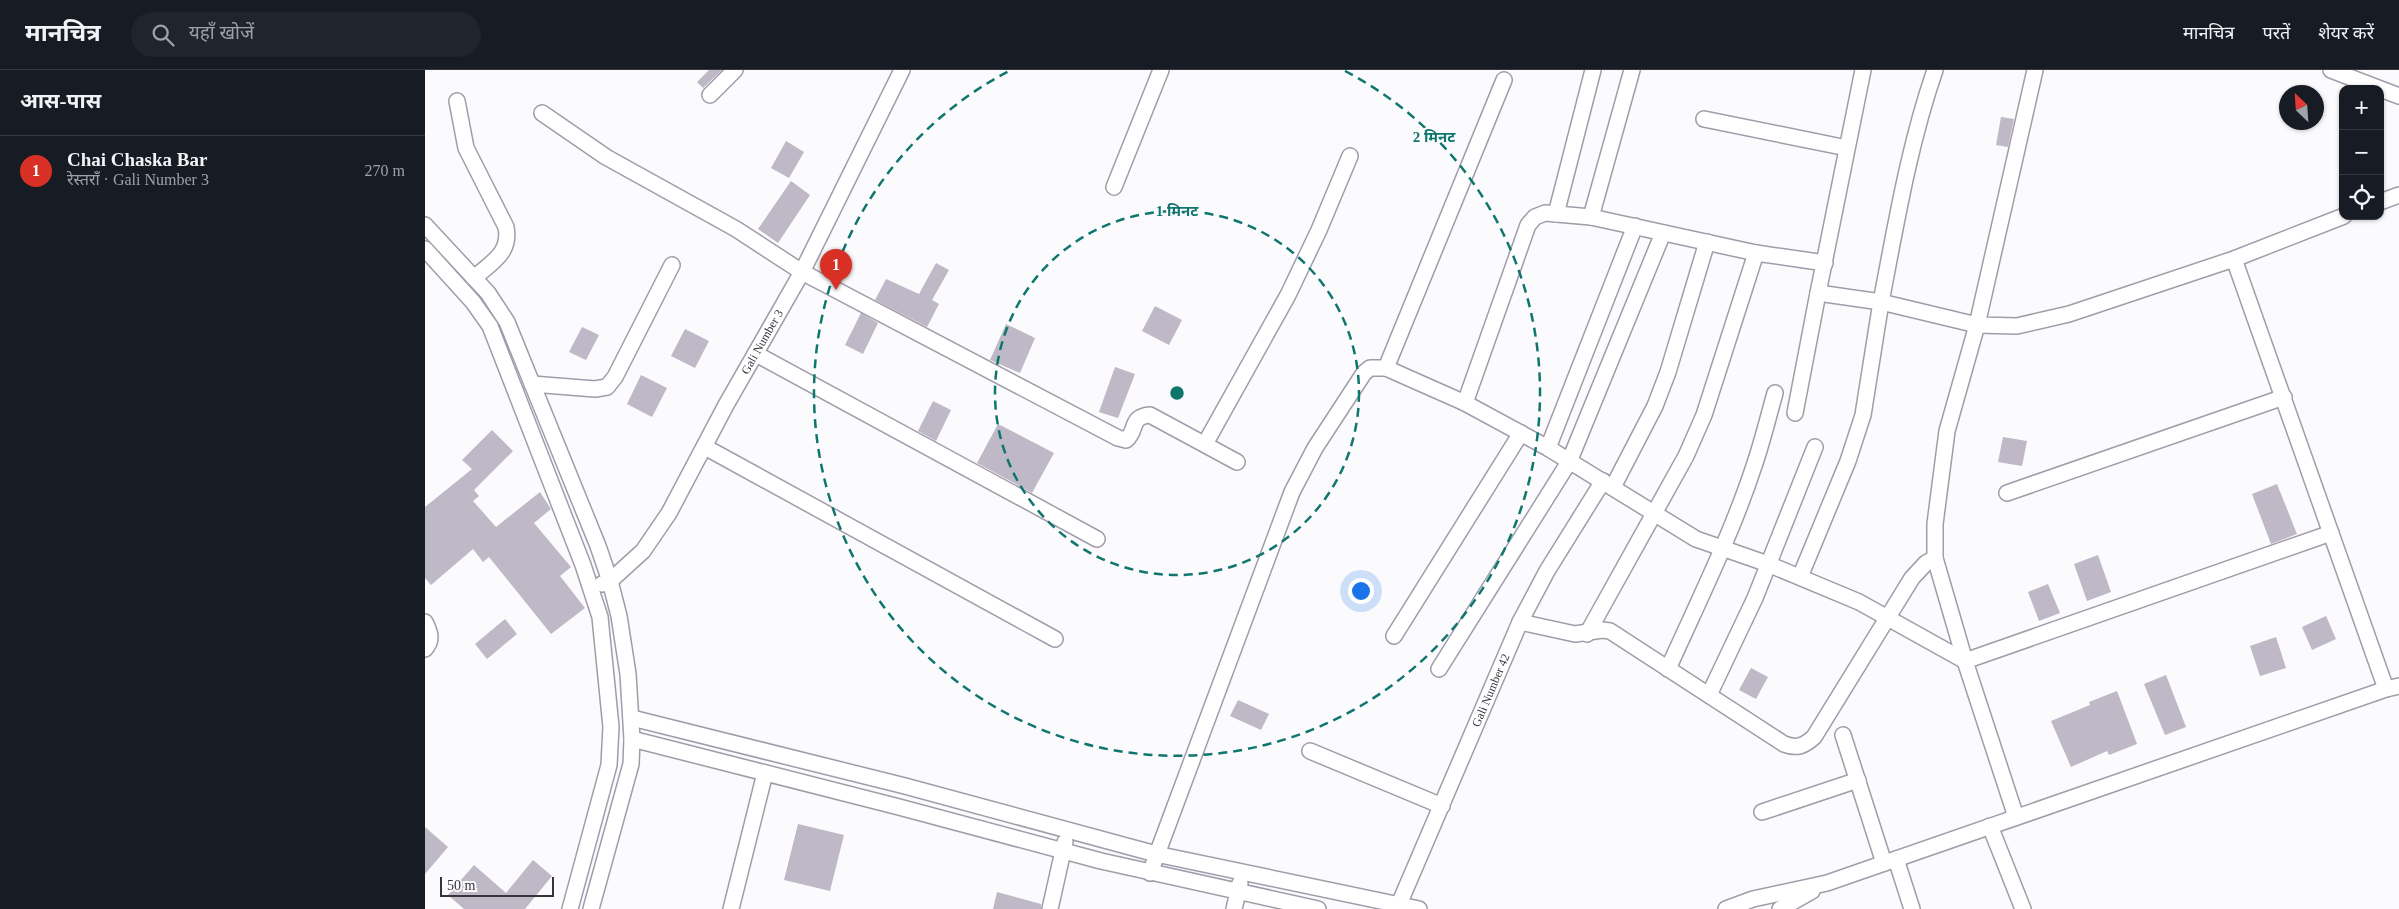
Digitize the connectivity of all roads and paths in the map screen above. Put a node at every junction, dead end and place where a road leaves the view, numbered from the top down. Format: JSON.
{"nodes":[{"id":1,"x":735,"y":70,"type":"edge"},
{"id":2,"x":902,"y":70,"type":"edge"},
{"id":3,"x":1161,"y":70,"type":"edge"},
{"id":4,"x":1593,"y":70,"type":"edge"},
{"id":5,"x":1632,"y":70,"type":"edge"},
{"id":6,"x":1863,"y":70,"type":"edge"},
{"id":7,"x":1935,"y":70,"type":"edge"},
{"id":8,"x":2035,"y":70,"type":"edge"},
{"id":9,"x":2339,"y":71,"type":"edge"},
{"id":10,"x":1504,"y":80,"type":"dead end"},
{"id":11,"x":711,"y":95,"type":"dead end"},
{"id":12,"x":2399,"y":96,"type":"edge"},
{"id":13,"x":457,"y":101,"type":"dead end"},
{"id":14,"x":542,"y":112,"type":"dead end"},
{"id":15,"x":1704,"y":119,"type":"dead end"},
{"id":16,"x":1847,"y":148,"type":"junction"},
{"id":17,"x":1350,"y":156,"type":"dead end"},
{"id":18,"x":1114,"y":187,"type":"dead end"},
{"id":19,"x":2399,"y":195,"type":"edge"},
{"id":20,"x":2384,"y":201,"type":"edge"},
{"id":21,"x":1556,"y":214,"type":"junction"},
{"id":22,"x":1591,"y":217,"type":"junction"},
{"id":23,"x":2339,"y":218,"type":"edge"},
{"id":24,"x":425,"y":225,"type":"edge"},
{"id":25,"x":1635,"y":226,"type":"junction"},
{"id":26,"x":1663,"y":233,"type":"junction"},
{"id":27,"x":1707,"y":242,"type":"junction"},
{"id":28,"x":425,"y":249,"type":"edge"},
{"id":29,"x":1756,"y":253,"type":"junction"},
{"id":30,"x":2235,"y":259,"type":"junction"},
{"id":31,"x":1825,"y":262,"type":"junction"},
{"id":32,"x":672,"y":265,"type":"dead end"},
{"id":33,"x":801,"y":272,"type":"junction"},
{"id":34,"x":474,"y":278,"type":"junction"},
{"id":35,"x":1818,"y":292,"type":"junction"},
{"id":36,"x":1881,"y":302,"type":"junction"},
{"id":37,"x":1977,"y":325,"type":"junction"},
{"id":38,"x":756,"y":354,"type":"junction"},
{"id":39,"x":1386,"y":368,"type":"junction"},
{"id":40,"x":531,"y":384,"type":"junction"},
{"id":41,"x":1775,"y":393,"type":"dead end"},
{"id":42,"x":2284,"y":397,"type":"junction"},
{"id":43,"x":1465,"y":403,"type":"junction"},
{"id":44,"x":1795,"y":413,"type":"dead end"},
{"id":45,"x":1521,"y":433,"type":"junction"},
{"id":46,"x":1205,"y":444,"type":"junction"},
{"id":47,"x":705,"y":447,"type":"junction"},
{"id":48,"x":1815,"y":447,"type":"dead end"},
{"id":49,"x":1548,"y":448,"type":"junction"},
{"id":50,"x":1237,"y":462,"type":"dead end"},
{"id":51,"x":1569,"y":462,"type":"junction"},
{"id":52,"x":1608,"y":484,"type":"junction"},
{"id":53,"x":2007,"y":493,"type":"dead end"},
{"id":54,"x":1654,"y":512,"type":"junction"},
{"id":55,"x":2331,"y":533,"type":"junction"},
{"id":56,"x":1097,"y":539,"type":"dead end"},
{"id":57,"x":1722,"y":549,"type":"junction"},
{"id":58,"x":1935,"y":558,"type":"junction"},
{"id":59,"x":1768,"y":564,"type":"junction"},
{"id":60,"x":1800,"y":577,"type":"junction"},
{"id":61,"x":610,"y":581,"type":"junction"},
{"id":62,"x":591,"y":587,"type":"junction"},
{"id":63,"x":1889,"y":618,"type":"junction"},
{"id":64,"x":425,"y":622,"type":"edge"},
{"id":65,"x":1520,"y":622,"type":"junction"},
{"id":66,"x":1587,"y":634,"type":"junction"},
{"id":67,"x":1394,"y":636,"type":"dead end"},
{"id":68,"x":1055,"y":639,"type":"dead end"},
{"id":69,"x":425,"y":649,"type":"edge"},
{"id":70,"x":1965,"y":661,"type":"junction"},
{"id":71,"x":1439,"y":669,"type":"dead end"},
{"id":72,"x":1668,"y":669,"type":"junction"},
{"id":73,"x":2393,"y":688,"type":"edge"},
{"id":74,"x":1709,"y":695,"type":"junction"},
{"id":75,"x":632,"y":718,"type":"junction"},
{"id":76,"x":1843,"y":735,"type":"dead end"},
{"id":77,"x":632,"y":740,"type":"junction"},
{"id":78,"x":1310,"y":751,"type":"dead end"},
{"id":79,"x":765,"y":773,"type":"junction"},
{"id":80,"x":1858,"y":780,"type":"junction"},
{"id":81,"x":1442,"y":806,"type":"junction"},
{"id":82,"x":1762,"y":812,"type":"dead end"},
{"id":83,"x":2015,"y":816,"type":"junction"},
{"id":84,"x":1990,"y":826,"type":"junction"},
{"id":85,"x":1069,"y":830,"type":"junction"},
{"id":86,"x":1063,"y":850,"type":"junction"},
{"id":87,"x":1156,"y":854,"type":"junction"},
{"id":88,"x":1890,"y":861,"type":"junction"},
{"id":89,"x":1243,"y":872,"type":"junction"},
{"id":90,"x":1150,"y":873,"type":"junction"},
{"id":91,"x":1827,"y":883,"type":"junction"},
{"id":92,"x":1238,"y":892,"type":"junction"},
{"id":93,"x":1398,"y":906,"type":"edge"},
{"id":94,"x":570,"y":909,"type":"edge"},
{"id":95,"x":591,"y":909,"type":"edge"},
{"id":96,"x":731,"y":909,"type":"edge"},
{"id":97,"x":1049,"y":909,"type":"edge"},
{"id":98,"x":1234,"y":909,"type":"edge"},
{"id":99,"x":1318,"y":909,"type":"edge"},
{"id":100,"x":1419,"y":909,"type":"edge"},
{"id":101,"x":1725,"y":909,"type":"edge"},
{"id":102,"x":1780,"y":909,"type":"edge"},
{"id":103,"x":1912,"y":909,"type":"edge"},
{"id":104,"x":2023,"y":909,"type":"edge"}],
"edges":[{"from":1,"to":11,"type":"street"},
{"from":2,"to":33,"type":"street","name":"Gali Number 3"},
{"from":3,"to":18,"type":"street"},
{"from":4,"to":21,"type":"street"},
{"from":5,"to":22,"type":"street"},
{"from":6,"to":16,"type":"street"},
{"from":7,"to":36,"type":"street"},
{"from":8,"to":37,"type":"street"},
{"from":9,"to":12,"type":"street"},
{"from":10,"to":39,"type":"street"},
{"from":13,"to":34,"type":"street"},
{"from":14,"to":33,"type":"street"},
{"from":15,"to":16,"type":"street"},
{"from":16,"to":31,"type":"street"},
{"from":17,"to":46,"type":"street"},
{"from":19,"to":20,"type":"street"},
{"from":21,"to":22,"type":"street"},
{"from":21,"to":43,"type":"street"},
{"from":22,"to":25,"type":"street"},
{"from":23,"to":30,"type":"street"},
{"from":24,"to":34,"type":"street"},
{"from":25,"to":26,"type":"street"},
{"from":25,"to":49,"type":"street"},
{"from":26,"to":27,"type":"street"},
{"from":26,"to":51,"type":"street"},
{"from":27,"to":29,"type":"street"},
{"from":27,"to":52,"type":"street","name":"Gali Number 42"},
{"from":28,"to":62,"type":"street"},
{"from":29,"to":31,"type":"street"},
{"from":29,"to":54,"type":"street"},
{"from":30,"to":37,"type":"street"},
{"from":30,"to":42,"type":"street"},
{"from":31,"to":35,"type":"street"},
{"from":32,"to":40,"type":"street"},
{"from":33,"to":38,"type":"street","name":"Gali Number 3"},
{"from":33,"to":46,"type":"street"},
{"from":34,"to":40,"type":"street"},
{"from":35,"to":36,"type":"street"},
{"from":35,"to":44,"type":"street"},
{"from":36,"to":37,"type":"street"},
{"from":36,"to":60,"type":"street"},
{"from":37,"to":58,"type":"street"},
{"from":38,"to":47,"type":"street","name":"Gali Number 3"},
{"from":38,"to":56,"type":"street"},
{"from":39,"to":43,"type":"street"},
{"from":39,"to":87,"type":"street"},
{"from":40,"to":61,"type":"street"},
{"from":41,"to":57,"type":"street"},
{"from":42,"to":53,"type":"street"},
{"from":42,"to":55,"type":"street"},
{"from":43,"to":45,"type":"street"},
{"from":45,"to":49,"type":"street"},
{"from":45,"to":67,"type":"street"},
{"from":46,"to":50,"type":"street"},
{"from":47,"to":61,"type":"street","name":"Gali Number 3"},
{"from":47,"to":68,"type":"street"},
{"from":48,"to":59,"type":"street"},
{"from":49,"to":51,"type":"street"},
{"from":51,"to":52,"type":"street"},
{"from":51,"to":71,"type":"street"},
{"from":52,"to":54,"type":"street"},
{"from":52,"to":65,"type":"street","name":"Gali Number 42"},
{"from":54,"to":57,"type":"street"},
{"from":54,"to":66,"type":"street"},
{"from":55,"to":70,"type":"street"},
{"from":55,"to":73,"type":"street"},
{"from":57,"to":59,"type":"street"},
{"from":57,"to":72,"type":"street"},
{"from":58,"to":63,"type":"street"},
{"from":58,"to":70,"type":"street"},
{"from":59,"to":60,"type":"street"},
{"from":59,"to":74,"type":"street"},
{"from":60,"to":63,"type":"street"},
{"from":61,"to":62,"type":"street","name":"Gali Number 3"},
{"from":61,"to":75,"type":"street"},
{"from":62,"to":94,"type":"street"},
{"from":63,"to":70,"type":"street"},
{"from":63,"to":74,"type":"street"},
{"from":64,"to":69,"type":"street"},
{"from":65,"to":66,"type":"street"},
{"from":65,"to":81,"type":"street","name":"Gali Number 42"},
{"from":66,"to":72,"type":"street"},
{"from":70,"to":83,"type":"street"},
{"from":72,"to":74,"type":"street"},
{"from":73,"to":83,"type":"street"},
{"from":75,"to":77,"type":"street"},
{"from":75,"to":85,"type":"street"},
{"from":76,"to":80,"type":"street"},
{"from":77,"to":79,"type":"street"},
{"from":77,"to":95,"type":"street"},
{"from":78,"to":81,"type":"street"},
{"from":79,"to":86,"type":"street"},
{"from":79,"to":96,"type":"street"},
{"from":80,"to":82,"type":"street"},
{"from":80,"to":88,"type":"street"},
{"from":81,"to":93,"type":"street","name":"Gali Number 42"},
{"from":83,"to":84,"type":"street"},
{"from":84,"to":88,"type":"street"},
{"from":84,"to":104,"type":"street"},
{"from":85,"to":86,"type":"street"},
{"from":85,"to":87,"type":"street"},
{"from":86,"to":90,"type":"street"},
{"from":86,"to":97,"type":"street"},
{"from":87,"to":89,"type":"street"},
{"from":87,"to":90,"type":"street"},
{"from":88,"to":91,"type":"street"},
{"from":88,"to":103,"type":"street"},
{"from":89,"to":92,"type":"street"},
{"from":89,"to":93,"type":"street"},
{"from":90,"to":92,"type":"street"},
{"from":91,"to":101,"type":"street"},
{"from":91,"to":102,"type":"street"},
{"from":92,"to":98,"type":"street"},
{"from":92,"to":99,"type":"street"},
{"from":93,"to":100,"type":"street"}]}
